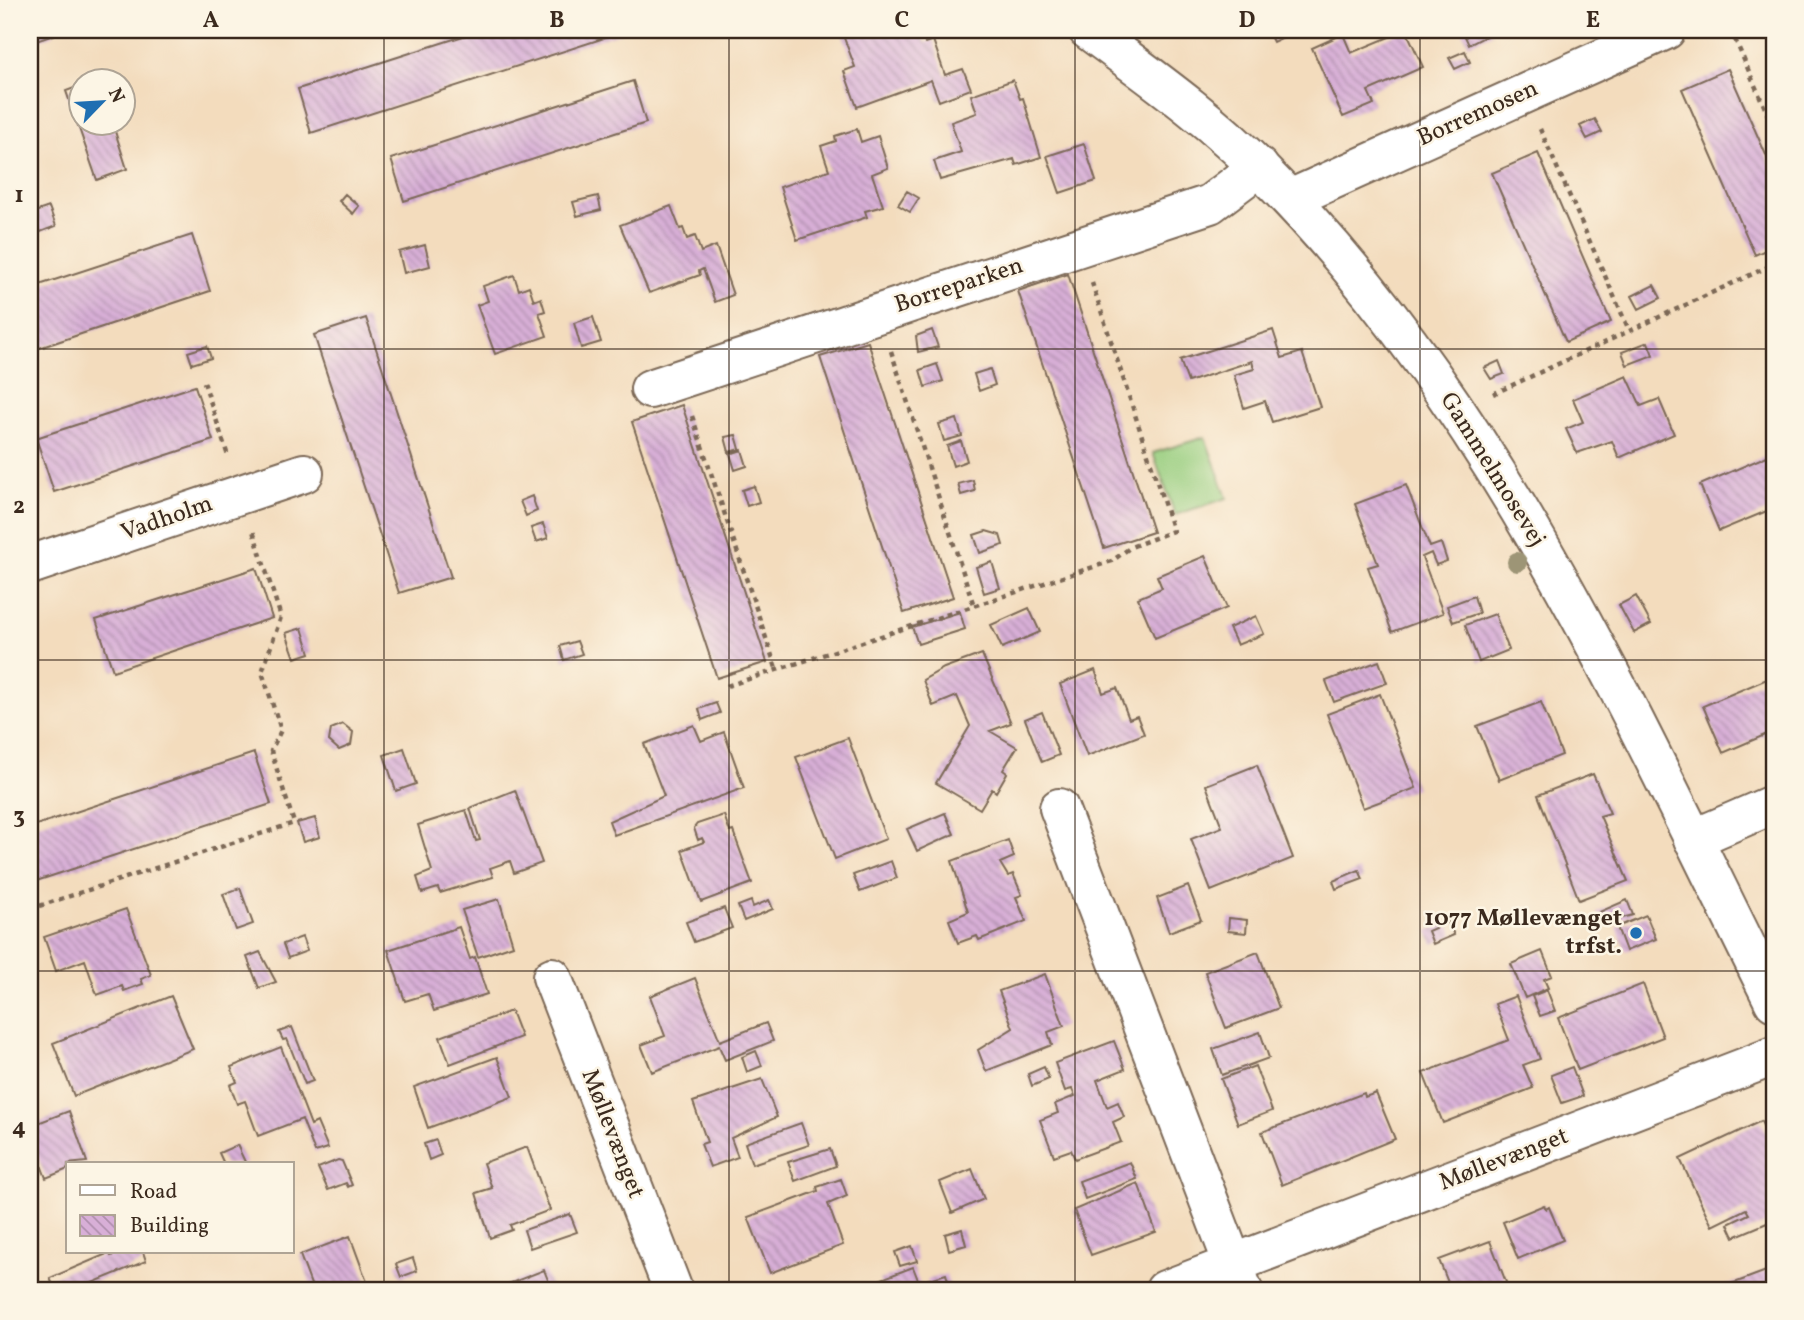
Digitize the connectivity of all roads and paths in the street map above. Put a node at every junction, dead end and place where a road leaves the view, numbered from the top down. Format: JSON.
{"nodes":[{"id":1,"x":1088,"y":30,"type":"edge"},
{"id":2,"x":1666,"y":30,"type":"edge"},
{"id":3,"x":1731,"y":30,"type":"edge"},
{"id":4,"x":1525,"y":93,"type":"junction"},
{"id":5,"x":1774,"y":129,"type":"edge"},
{"id":6,"x":1259,"y":167,"type":"junction"},
{"id":7,"x":1290,"y":199,"type":"junction"},
{"id":8,"x":1080,"y":247,"type":"junction"},
{"id":9,"x":1774,"y":264,"type":"edge"},
{"id":10,"x":878,"y":312,"type":"junction"},
{"id":11,"x":1629,"y":330,"type":"junction"},
{"id":12,"x":204,"y":382,"type":"dead end"},
{"id":13,"x":665,"y":384,"type":"joint"},
{"id":14,"x":1457,"y":411,"type":"junction"},
{"id":15,"x":304,"y":473,"type":"dead end"},
{"id":16,"x":241,"y":494,"type":"junction"},
{"id":17,"x":30,"y":565,"type":"edge"},
{"id":18,"x":974,"y":606,"type":"junction"},
{"id":19,"x":777,"y":671,"type":"junction"},
{"id":20,"x":727,"y":686,"type":"dead end"},
{"id":21,"x":1774,"y":804,"type":"edge"},
{"id":22,"x":1059,"y":808,"type":"dead end"},
{"id":23,"x":1693,"y":839,"type":"junction"},
{"id":24,"x":30,"y":909,"type":"edge"},
{"id":25,"x":552,"y":977,"type":"dead end"},
{"id":26,"x":1774,"y":1002,"type":"edge"},
{"id":27,"x":1774,"y":1056,"type":"edge"},
{"id":28,"x":1238,"y":1277,"type":"edge"},
{"id":29,"x":673,"y":1290,"type":"edge"},
{"id":30,"x":1165,"y":1290,"type":"edge"}],
"edges":[{"from":1,"to":6,"type":"street","name":"Gammelmosevej"},
{"from":2,"to":4,"type":"street","name":"Borremosen"},
{"from":3,"to":5,"type":"path"},
{"from":4,"to":7,"type":"street","name":"Borremosen"},
{"from":4,"to":11,"type":"path"},
{"from":6,"to":7,"type":"street","name":"Gammelmosevej"},
{"from":6,"to":8,"type":"street","name":"Borreparken"},
{"from":7,"to":14,"type":"street","name":"Gammelmosevej"},
{"from":8,"to":10,"type":"street","name":"Borreparken"},
{"from":8,"to":18,"type":"path"},
{"from":9,"to":11,"type":"path"},
{"from":10,"to":13,"type":"street","name":"Borreparken"},
{"from":10,"to":18,"type":"path"},
{"from":11,"to":14,"type":"path"},
{"from":12,"to":16,"type":"path"},
{"from":13,"to":19,"type":"path"},
{"from":14,"to":23,"type":"street","name":"Gammelmosevej"},
{"from":15,"to":16,"type":"street","name":"Vadholm"},
{"from":16,"to":17,"type":"street","name":"Vadholm"},
{"from":16,"to":24,"type":"path"},
{"from":18,"to":19,"type":"path"},
{"from":19,"to":20,"type":"path"},
{"from":21,"to":23,"type":"street"},
{"from":22,"to":28,"type":"street"},
{"from":23,"to":26,"type":"street","name":"Gammelmosevej"},
{"from":25,"to":29,"type":"street","name":"Møllevænget"},
{"from":27,"to":28,"type":"street","name":"Møllevænget"},
{"from":28,"to":30,"type":"street","name":"Møllevænget"}]}
